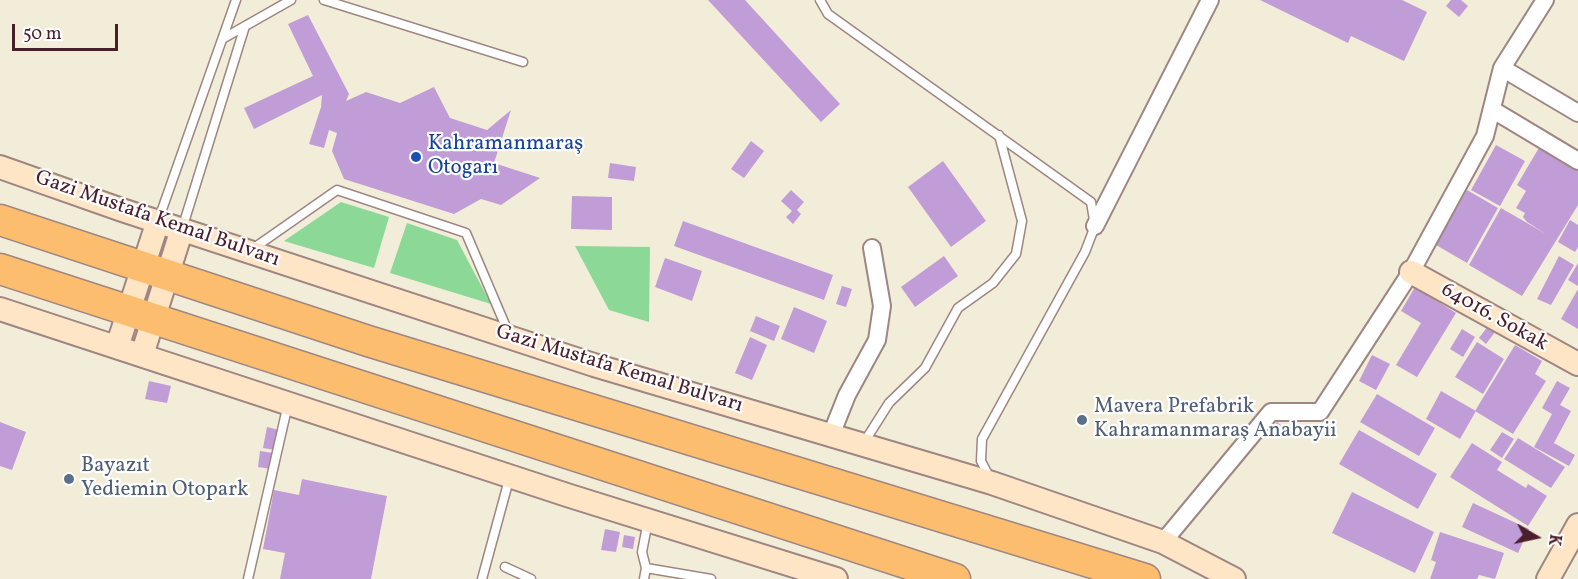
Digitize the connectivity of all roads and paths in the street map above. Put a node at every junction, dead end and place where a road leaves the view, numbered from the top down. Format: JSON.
{"nodes":[{"id":1,"x":236,"y":0,"type":"edge"},
{"id":2,"x":291,"y":0,"type":"edge"},
{"id":3,"x":324,"y":0,"type":"edge"},
{"id":4,"x":820,"y":0,"type":"edge"},
{"id":5,"x":1210,"y":0,"type":"edge"},
{"id":6,"x":1545,"y":0,"type":"edge"},
{"id":7,"x":245,"y":26,"type":"junction"},
{"id":8,"x":224,"y":38,"type":"junction"},
{"id":9,"x":523,"y":62,"type":"dead end"},
{"id":10,"x":1502,"y":69,"type":"junction"},
{"id":11,"x":1493,"y":110,"type":"junction"},
{"id":12,"x":1578,"y":113,"type":"edge"},
{"id":13,"x":999,"y":135,"type":"junction"},
{"id":14,"x":0,"y":154,"type":"edge"},
{"id":15,"x":1578,"y":161,"type":"edge"},
{"id":16,"x":10,"y":170,"type":"edge"},
{"id":17,"x":0,"y":220,"type":"edge"},
{"id":18,"x":158,"y":221,"type":"junction"},
{"id":19,"x":1095,"y":226,"type":"junction"},
{"id":20,"x":182,"y":229,"type":"junction"},
{"id":21,"x":872,"y":248,"type":"dead end"},
{"id":22,"x":249,"y":252,"type":"junction"},
{"id":23,"x":0,"y":269,"type":"edge"},
{"id":24,"x":154,"y":271,"type":"junction"},
{"id":25,"x":1411,"y":272,"type":"junction"},
{"id":26,"x":0,"y":309,"type":"edge"},
{"id":27,"x":140,"y":315,"type":"junction"},
{"id":28,"x":511,"y":337,"type":"junction"},
{"id":29,"x":117,"y":347,"type":"junction"},
{"id":30,"x":142,"y":355,"type":"junction"},
{"id":31,"x":1578,"y":364,"type":"edge"},
{"id":32,"x":288,"y":403,"type":"junction"},
{"id":33,"x":831,"y":435,"type":"junction"},
{"id":34,"x":863,"y":445,"type":"junction"},
{"id":35,"x":510,"y":476,"type":"junction"},
{"id":36,"x":992,"y":483,"type":"junction"},
{"id":37,"x":648,"y":520,"type":"junction"},
{"id":38,"x":1578,"y":525,"type":"edge"},
{"id":39,"x":1163,"y":542,"type":"junction"},
{"id":40,"x":505,"y":567,"type":"dead end"},
{"id":41,"x":646,"y":568,"type":"junction"},
{"id":42,"x":248,"y":579,"type":"edge"},
{"id":43,"x":482,"y":579,"type":"edge"},
{"id":44,"x":531,"y":579,"type":"edge"},
{"id":45,"x":645,"y":579,"type":"edge"},
{"id":46,"x":711,"y":579,"type":"edge"},
{"id":47,"x":836,"y":579,"type":"edge"},
{"id":48,"x":955,"y":579,"type":"edge"},
{"id":49,"x":1146,"y":579,"type":"edge"},
{"id":50,"x":1234,"y":579,"type":"edge"},
{"id":51,"x":1548,"y":579,"type":"edge"}],
"edges":[{"from":1,"to":8,"type":"lane"},
{"from":2,"to":7,"type":"lane"},
{"from":3,"to":9,"type":"lane"},
{"from":4,"to":13,"type":"lane"},
{"from":5,"to":19,"type":"street"},
{"from":6,"to":10,"type":"street"},
{"from":7,"to":8,"type":"lane"},
{"from":7,"to":20,"type":"lane"},
{"from":8,"to":18,"type":"lane"},
{"from":10,"to":11,"type":"street"},
{"from":10,"to":12,"type":"street"},
{"from":11,"to":15,"type":"street"},
{"from":11,"to":25,"type":"street"},
{"from":13,"to":19,"type":"lane"},
{"from":13,"to":34,"type":"lane"},
{"from":14,"to":16,"type":"street"},
{"from":16,"to":18,"type":"street","name":"Gazi Mustafa Kemal Bulvarı"},
{"from":17,"to":24,"type":"highway"},
{"from":18,"to":20,"type":"street","name":"Gazi Mustafa Kemal Bulvarı"},
{"from":18,"to":24,"type":"street"},
{"from":19,"to":36,"type":"lane"},
{"from":20,"to":22,"type":"street","name":"Gazi Mustafa Kemal Bulvarı"},
{"from":20,"to":24,"type":"street"},
{"from":21,"to":33,"type":"street"},
{"from":22,"to":28,"type":"street","name":"Gazi Mustafa Kemal Bulvarı"},
{"from":22,"to":28,"type":"lane"},
{"from":23,"to":27,"type":"highway"},
{"from":24,"to":27,"type":"street"},
{"from":24,"to":49,"type":"highway"},
{"from":25,"to":31,"type":"street","name":"64016. Sokak"},
{"from":25,"to":39,"type":"street"},
{"from":26,"to":29,"type":"street"},
{"from":27,"to":29,"type":"street"},
{"from":27,"to":30,"type":"street"},
{"from":27,"to":48,"type":"highway"},
{"from":28,"to":33,"type":"street","name":"Gazi Mustafa Kemal Bulvarı"},
{"from":29,"to":30,"type":"street"},
{"from":30,"to":32,"type":"street"},
{"from":32,"to":35,"type":"street"},
{"from":32,"to":42,"type":"lane"},
{"from":33,"to":34,"type":"street","name":"Gazi Mustafa Kemal Bulvarı"},
{"from":34,"to":36,"type":"street","name":"Gazi Mustafa Kemal Bulvarı"},
{"from":35,"to":37,"type":"street"},
{"from":35,"to":43,"type":"lane"},
{"from":36,"to":39,"type":"street","name":"Gazi Mustafa Kemal Bulvarı"},
{"from":37,"to":41,"type":"lane"},
{"from":37,"to":47,"type":"street"},
{"from":38,"to":51,"type":"street"},
{"from":39,"to":50,"type":"street","name":"Gazi Mustafa Kemal Bulvarı"},
{"from":40,"to":44,"type":"lane"},
{"from":41,"to":45,"type":"lane"},
{"from":41,"to":46,"type":"lane"}]}
